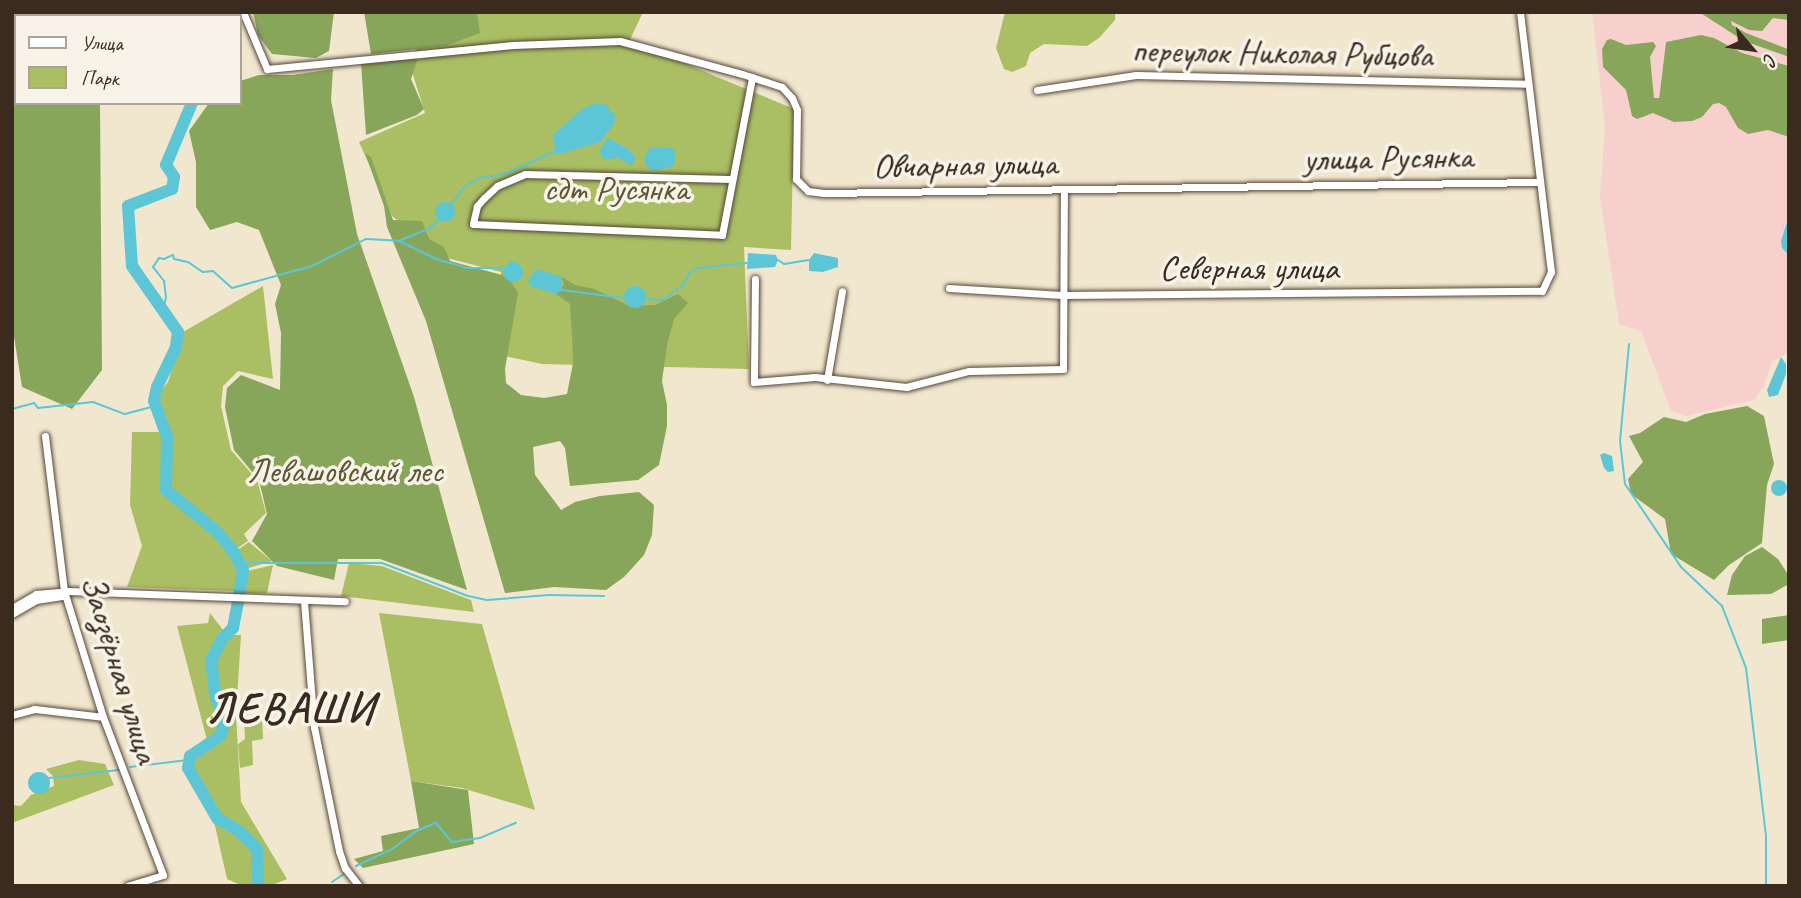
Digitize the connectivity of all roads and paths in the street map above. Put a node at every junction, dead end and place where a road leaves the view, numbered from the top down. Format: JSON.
{"nodes":[{"id":1,"x":243,"y":12,"type":"edge"},
{"id":2,"x":1520,"y":12,"type":"edge"},
{"id":3,"x":752,"y":77,"type":"junction"},
{"id":4,"x":1527,"y":84,"type":"junction"},
{"id":5,"x":1037,"y":90,"type":"dead end"},
{"id":6,"x":730,"y":179,"type":"junction"},
{"id":7,"x":1540,"y":181,"type":"junction"},
{"id":8,"x":1238,"y":186,"type":"joint"},
{"id":9,"x":1064,"y":189,"type":"junction"},
{"id":10,"x":755,"y":279,"type":"dead end"},
{"id":11,"x":949,"y":288,"type":"dead end"},
{"id":12,"x":842,"y":291,"type":"dead end"},
{"id":13,"x":1062,"y":295,"type":"junction"},
{"id":14,"x":827,"y":380,"type":"junction"},
{"id":15,"x":45,"y":436,"type":"dead end"},
{"id":16,"x":63,"y":593,"type":"junction"},
{"id":17,"x":304,"y":601,"type":"junction"},
{"id":18,"x":345,"y":601,"type":"dead end"},
{"id":19,"x":12,"y":608,"type":"edge"},
{"id":20,"x":12,"y":614,"type":"edge"},
{"id":21,"x":12,"y":715,"type":"edge"},
{"id":22,"x":103,"y":717,"type":"junction"},
{"id":23,"x":128,"y":886,"type":"edge"},
{"id":24,"x":359,"y":886,"type":"edge"}],
"edges":[{"from":1,"to":3,"type":"street"},
{"from":2,"to":4,"type":"street"},
{"from":3,"to":6,"type":"street"},
{"from":3,"to":9,"type":"street","name":"Овчарная улица"},
{"from":4,"to":5,"type":"street","name":"переулок Николая Рубцова"},
{"from":4,"to":7,"type":"street"},
{"from":6,"to":6,"type":"street"},
{"from":7,"to":8,"type":"street","name":"улица Русянка"},
{"from":7,"to":13,"type":"street","name":"Северная улица"},
{"from":8,"to":9,"type":"street","name":"Овчарная улица"},
{"from":9,"to":13,"type":"street"},
{"from":10,"to":14,"type":"street"},
{"from":11,"to":13,"type":"street","name":"Северная улица"},
{"from":12,"to":14,"type":"street"},
{"from":13,"to":14,"type":"street"},
{"from":15,"to":16,"type":"street","name":"Заозёрная улица"},
{"from":16,"to":17,"type":"street"},
{"from":16,"to":19,"type":"street"},
{"from":16,"to":20,"type":"street"},
{"from":16,"to":22,"type":"street","name":"Заозёрная улица"},
{"from":17,"to":18,"type":"street"},
{"from":17,"to":24,"type":"street"},
{"from":21,"to":22,"type":"street"},
{"from":22,"to":23,"type":"street","name":"Заозёрная улица"}]}
